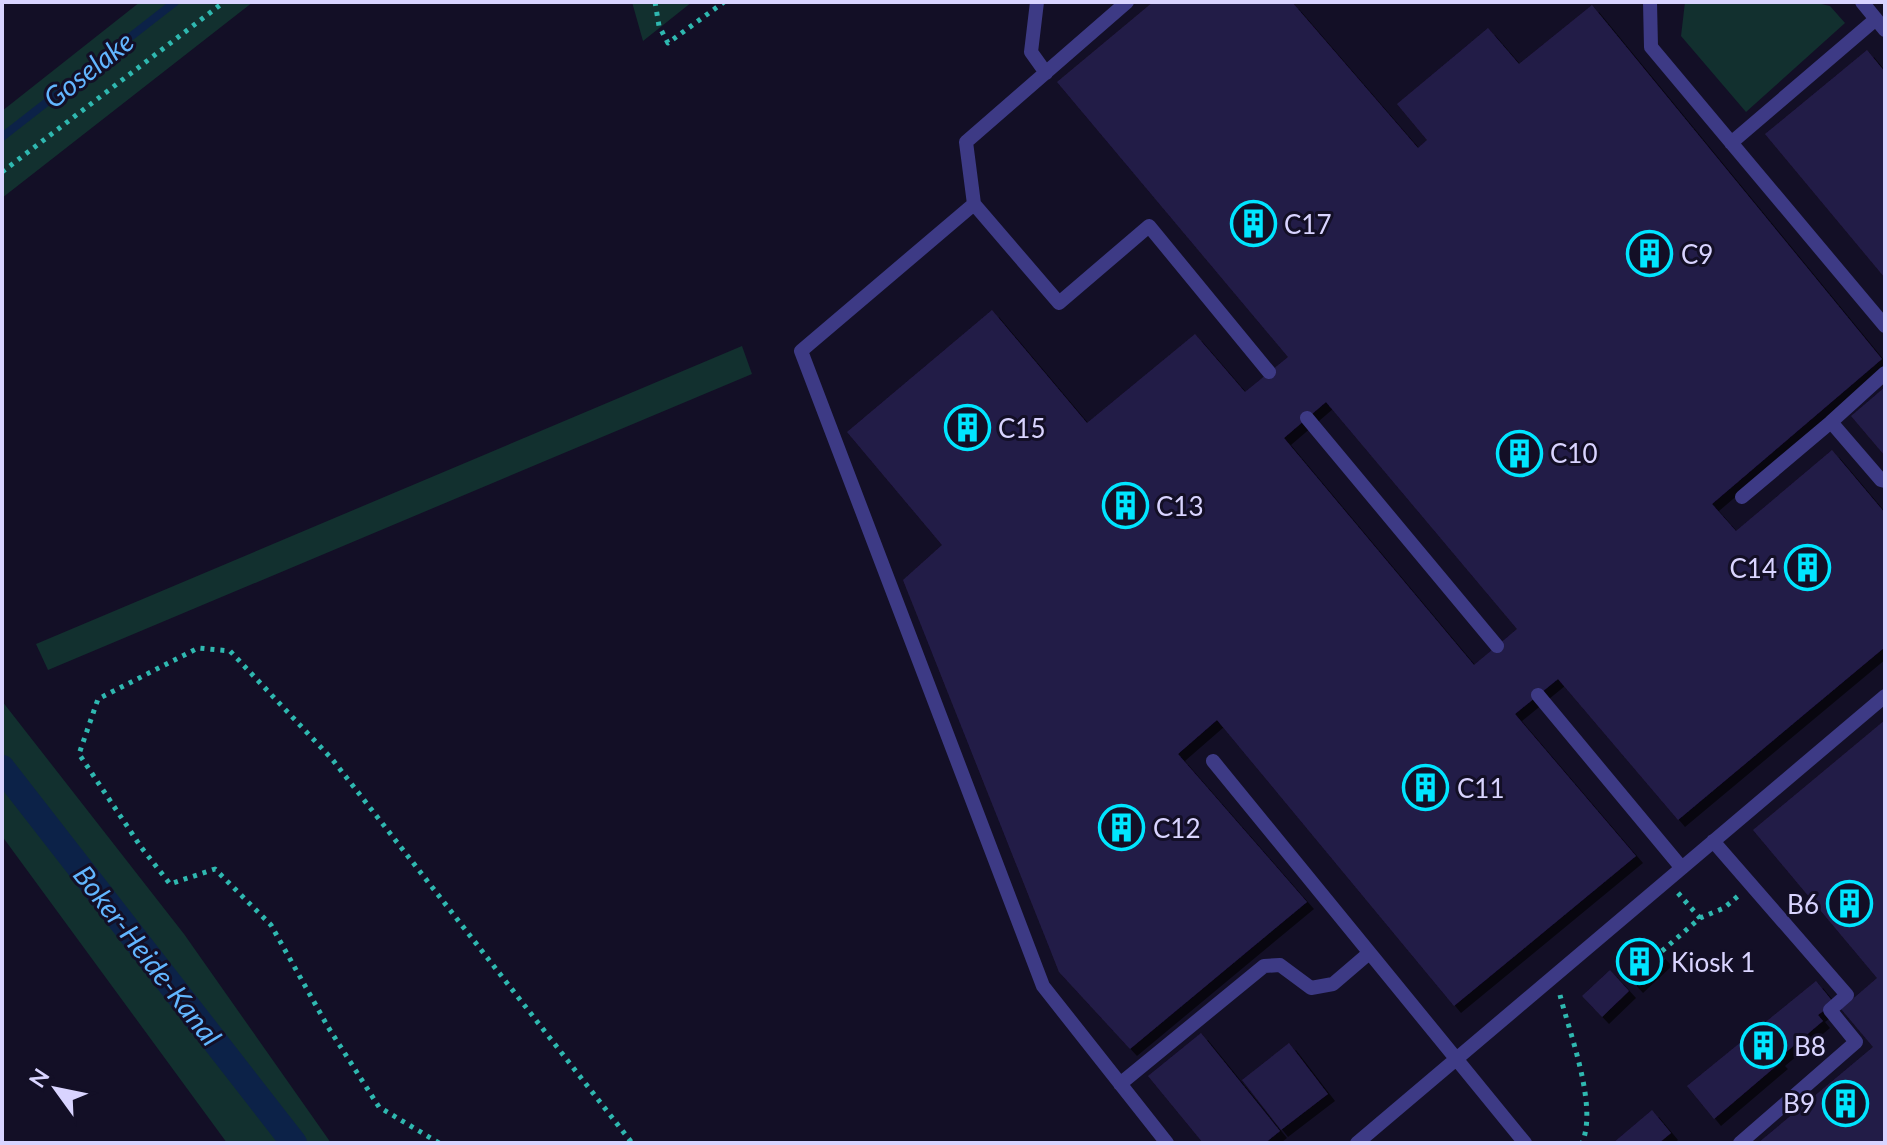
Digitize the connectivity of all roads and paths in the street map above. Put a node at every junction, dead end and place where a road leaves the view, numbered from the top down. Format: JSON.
{"nodes":[{"id":1,"x":224,"y":2,"type":"edge"},
{"id":2,"x":655,"y":2,"type":"edge"},
{"id":3,"x":724,"y":2,"type":"edge"},
{"id":4,"x":1037,"y":2,"type":"edge"},
{"id":5,"x":1127,"y":2,"type":"edge"},
{"id":6,"x":1650,"y":2,"type":"edge"},
{"id":7,"x":1862,"y":2,"type":"edge"},
{"id":8,"x":1880,"y":24,"type":"edge"},
{"id":9,"x":1046,"y":73,"type":"junction"},
{"id":10,"x":1731,"y":143,"type":"junction"},
{"id":11,"x":2,"y":172,"type":"edge"},
{"id":12,"x":974,"y":204,"type":"junction"},
{"id":13,"x":1885,"y":326,"type":"edge"},
{"id":14,"x":1269,"y":372,"type":"dead end"},
{"id":15,"x":1885,"y":373,"type":"edge"},
{"id":16,"x":1307,"y":418,"type":"dead end"},
{"id":17,"x":1831,"y":422,"type":"junction"},
{"id":18,"x":1885,"y":481,"type":"edge"},
{"id":19,"x":1742,"y":497,"type":"dead end"},
{"id":20,"x":1497,"y":646,"type":"dead end"},
{"id":21,"x":1538,"y":695,"type":"dead end"},
{"id":22,"x":1885,"y":696,"type":"edge"},
{"id":23,"x":1213,"y":761,"type":"dead end"},
{"id":24,"x":1713,"y":841,"type":"junction"},
{"id":25,"x":1681,"y":867,"type":"junction"},
{"id":26,"x":1667,"y":879,"type":"junction"},
{"id":27,"x":1751,"y":885,"type":"junction"},
{"id":28,"x":1700,"y":918,"type":"junction"},
{"id":29,"x":1662,"y":951,"type":"dead end"},
{"id":30,"x":1368,"y":954,"type":"junction"},
{"id":31,"x":1555,"y":975,"type":"junction"},
{"id":32,"x":1455,"y":1060,"type":"junction"},
{"id":33,"x":1120,"y":1084,"type":"junction"},
{"id":34,"x":439,"y":1143,"type":"edge"},
{"id":35,"x":632,"y":1143,"type":"edge"},
{"id":36,"x":1167,"y":1143,"type":"edge"},
{"id":37,"x":1357,"y":1143,"type":"edge"},
{"id":38,"x":1525,"y":1143,"type":"edge"},
{"id":39,"x":1582,"y":1143,"type":"edge"},
{"id":40,"x":1740,"y":1143,"type":"edge"}],
"edges":[{"from":1,"to":11,"type":"path"},
{"from":2,"to":3,"type":"path"},
{"from":4,"to":9,"type":"lane"},
{"from":5,"to":9,"type":"lane"},
{"from":6,"to":10,"type":"lane"},
{"from":7,"to":8,"type":"lane"},
{"from":8,"to":10,"type":"lane"},
{"from":9,"to":12,"type":"lane"},
{"from":10,"to":13,"type":"lane"},
{"from":12,"to":14,"type":"lane"},
{"from":12,"to":33,"type":"lane"},
{"from":15,"to":17,"type":"lane"},
{"from":16,"to":20,"type":"lane"},
{"from":17,"to":18,"type":"lane"},
{"from":17,"to":19,"type":"lane"},
{"from":21,"to":25,"type":"lane"},
{"from":22,"to":24,"type":"lane"},
{"from":23,"to":30,"type":"lane"},
{"from":24,"to":25,"type":"lane"},
{"from":24,"to":27,"type":"lane"},
{"from":25,"to":26,"type":"lane"},
{"from":26,"to":28,"type":"path"},
{"from":26,"to":31,"type":"lane"},
{"from":27,"to":28,"type":"path"},
{"from":27,"to":40,"type":"lane"},
{"from":28,"to":29,"type":"path"},
{"from":30,"to":32,"type":"lane"},
{"from":30,"to":33,"type":"lane"},
{"from":31,"to":32,"type":"lane"},
{"from":31,"to":39,"type":"path"},
{"from":32,"to":37,"type":"lane"},
{"from":32,"to":38,"type":"lane"},
{"from":33,"to":36,"type":"lane"},
{"from":34,"to":35,"type":"path"}]}
